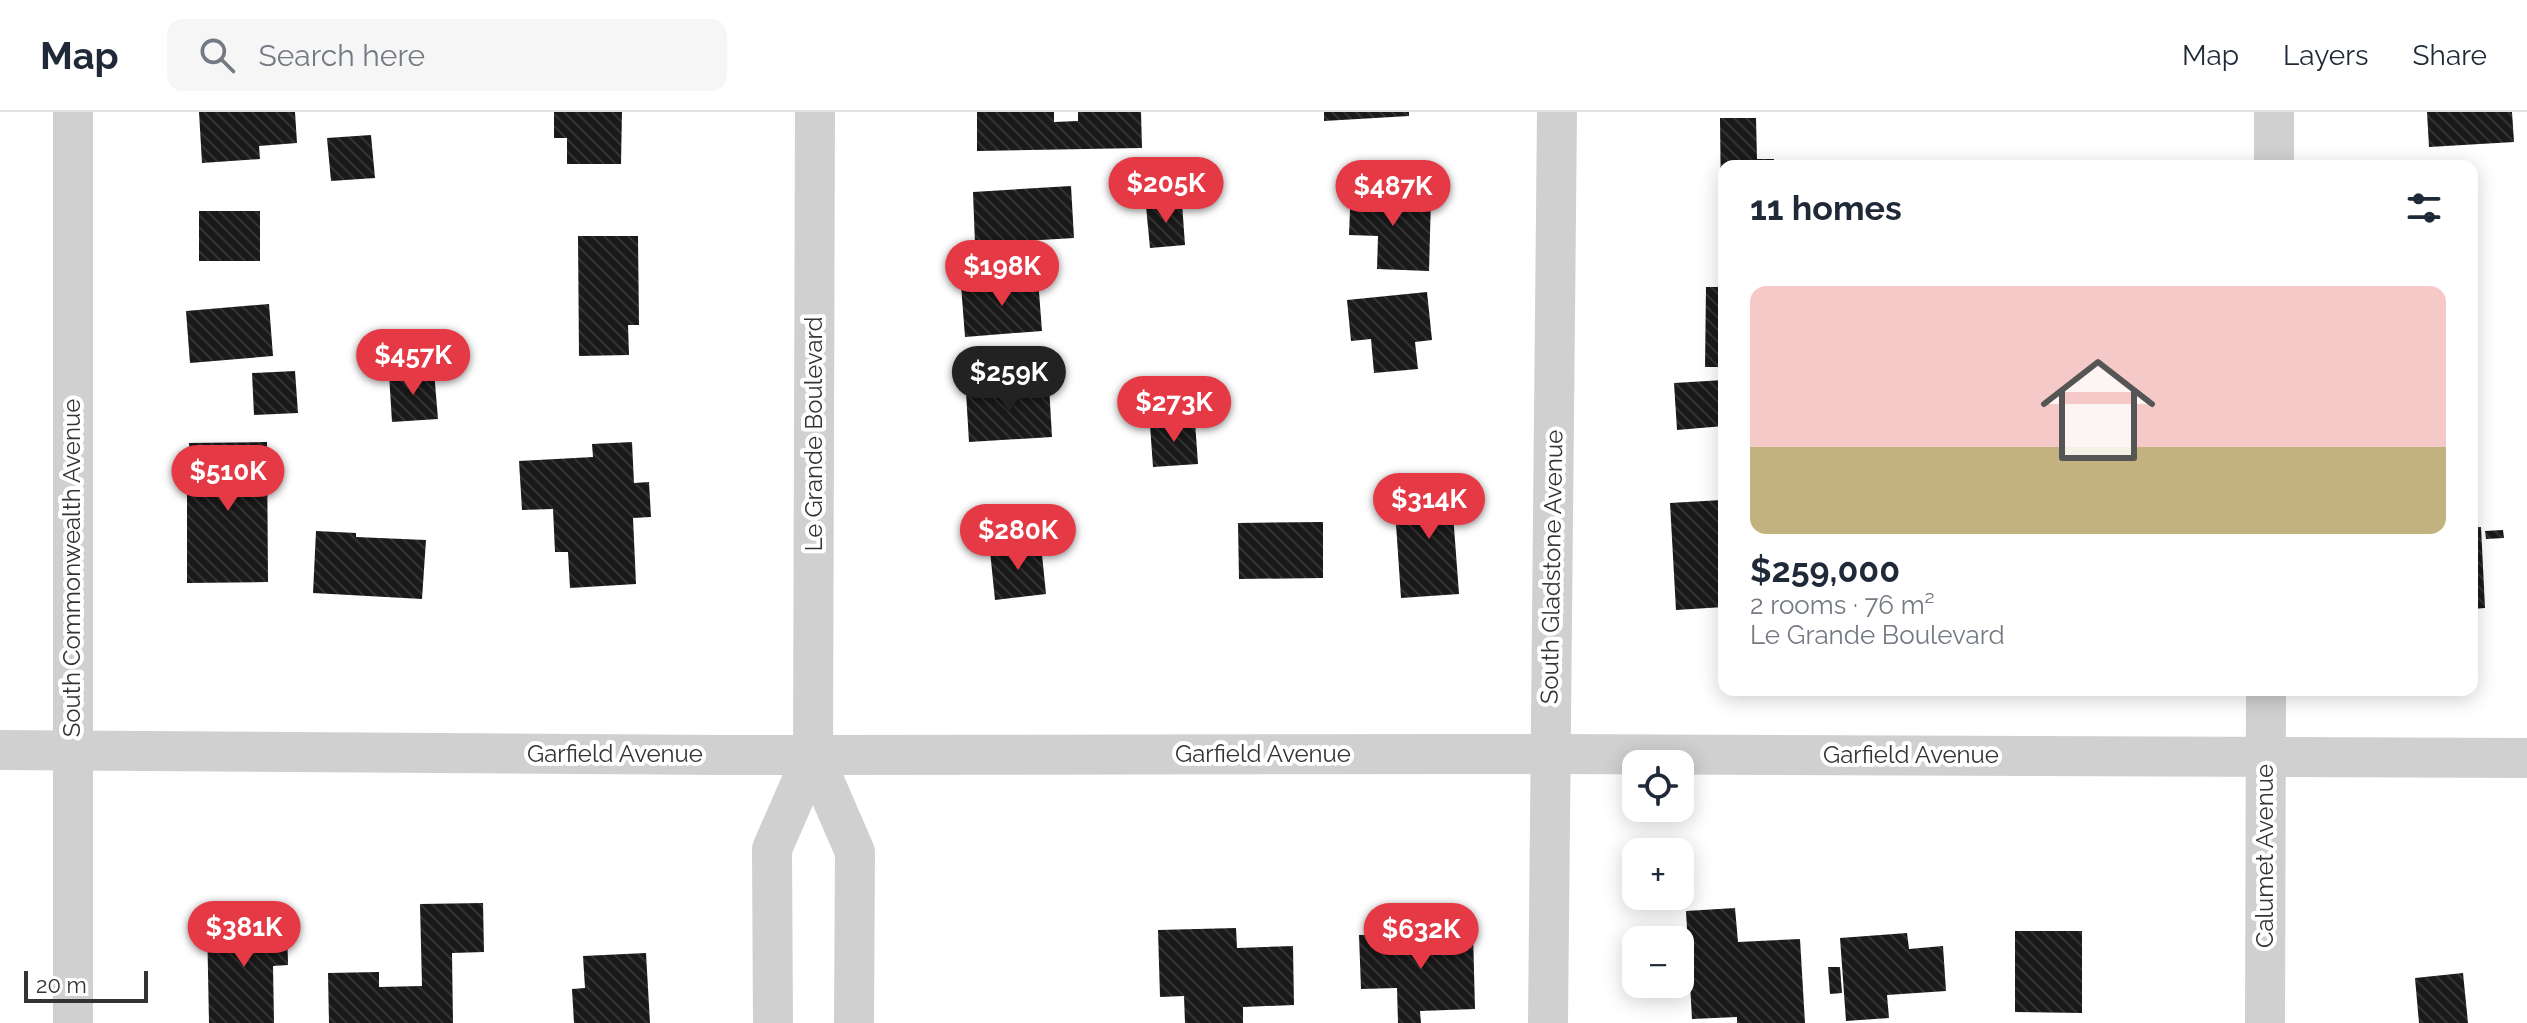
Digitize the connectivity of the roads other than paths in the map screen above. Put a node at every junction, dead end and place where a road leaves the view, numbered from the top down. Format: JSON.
{"nodes":[{"id":1,"x":73,"y":112,"type":"edge"},
{"id":2,"x":815,"y":112,"type":"edge"},
{"id":3,"x":1557,"y":112,"type":"edge"},
{"id":4,"x":2274,"y":112,"type":"edge"},
{"id":5,"x":2274,"y":160,"type":"edge"},
{"id":6,"x":2266,"y":696,"type":"edge"},
{"id":7,"x":72,"y":749,"type":"junction"},
{"id":8,"x":0,"y":750,"type":"edge"},
{"id":9,"x":1550,"y":754,"type":"junction"},
{"id":10,"x":813,"y":755,"type":"junction"},
{"id":11,"x":2265,"y":756,"type":"junction"},
{"id":12,"x":2527,"y":758,"type":"edge"},
{"id":13,"x":73,"y":1023,"type":"edge"},
{"id":14,"x":773,"y":1023,"type":"edge"},
{"id":15,"x":854,"y":1023,"type":"edge"},
{"id":16,"x":1548,"y":1023,"type":"edge"},
{"id":17,"x":2265,"y":1023,"type":"edge"}],
"edges":[{"from":1,"to":7,"type":"street","name":"South Commonwealth Avenue"},
{"from":2,"to":10,"type":"street","name":"Le Grande Boulevard"},
{"from":3,"to":9,"type":"street","name":"South Gladstone Avenue"},
{"from":4,"to":5,"type":"street"},
{"from":6,"to":11,"type":"street","name":"Calumet Avenue"},
{"from":7,"to":8,"type":"street","name":"Garfield Avenue"},
{"from":7,"to":10,"type":"street","name":"Garfield Avenue"},
{"from":7,"to":13,"type":"street","name":"South Commonwealth Avenue"},
{"from":9,"to":10,"type":"street","name":"Garfield Avenue"},
{"from":9,"to":11,"type":"street","name":"Garfield Avenue"},
{"from":9,"to":16,"type":"street","name":"South Gladstone Avenue"},
{"from":10,"to":14,"type":"street","name":"Le Grande Boulevard"},
{"from":10,"to":15,"type":"street","name":"Le Grande Boulevard"},
{"from":11,"to":12,"type":"street","name":"Garfield Avenue"},
{"from":11,"to":17,"type":"street","name":"Calumet Avenue"}]}
